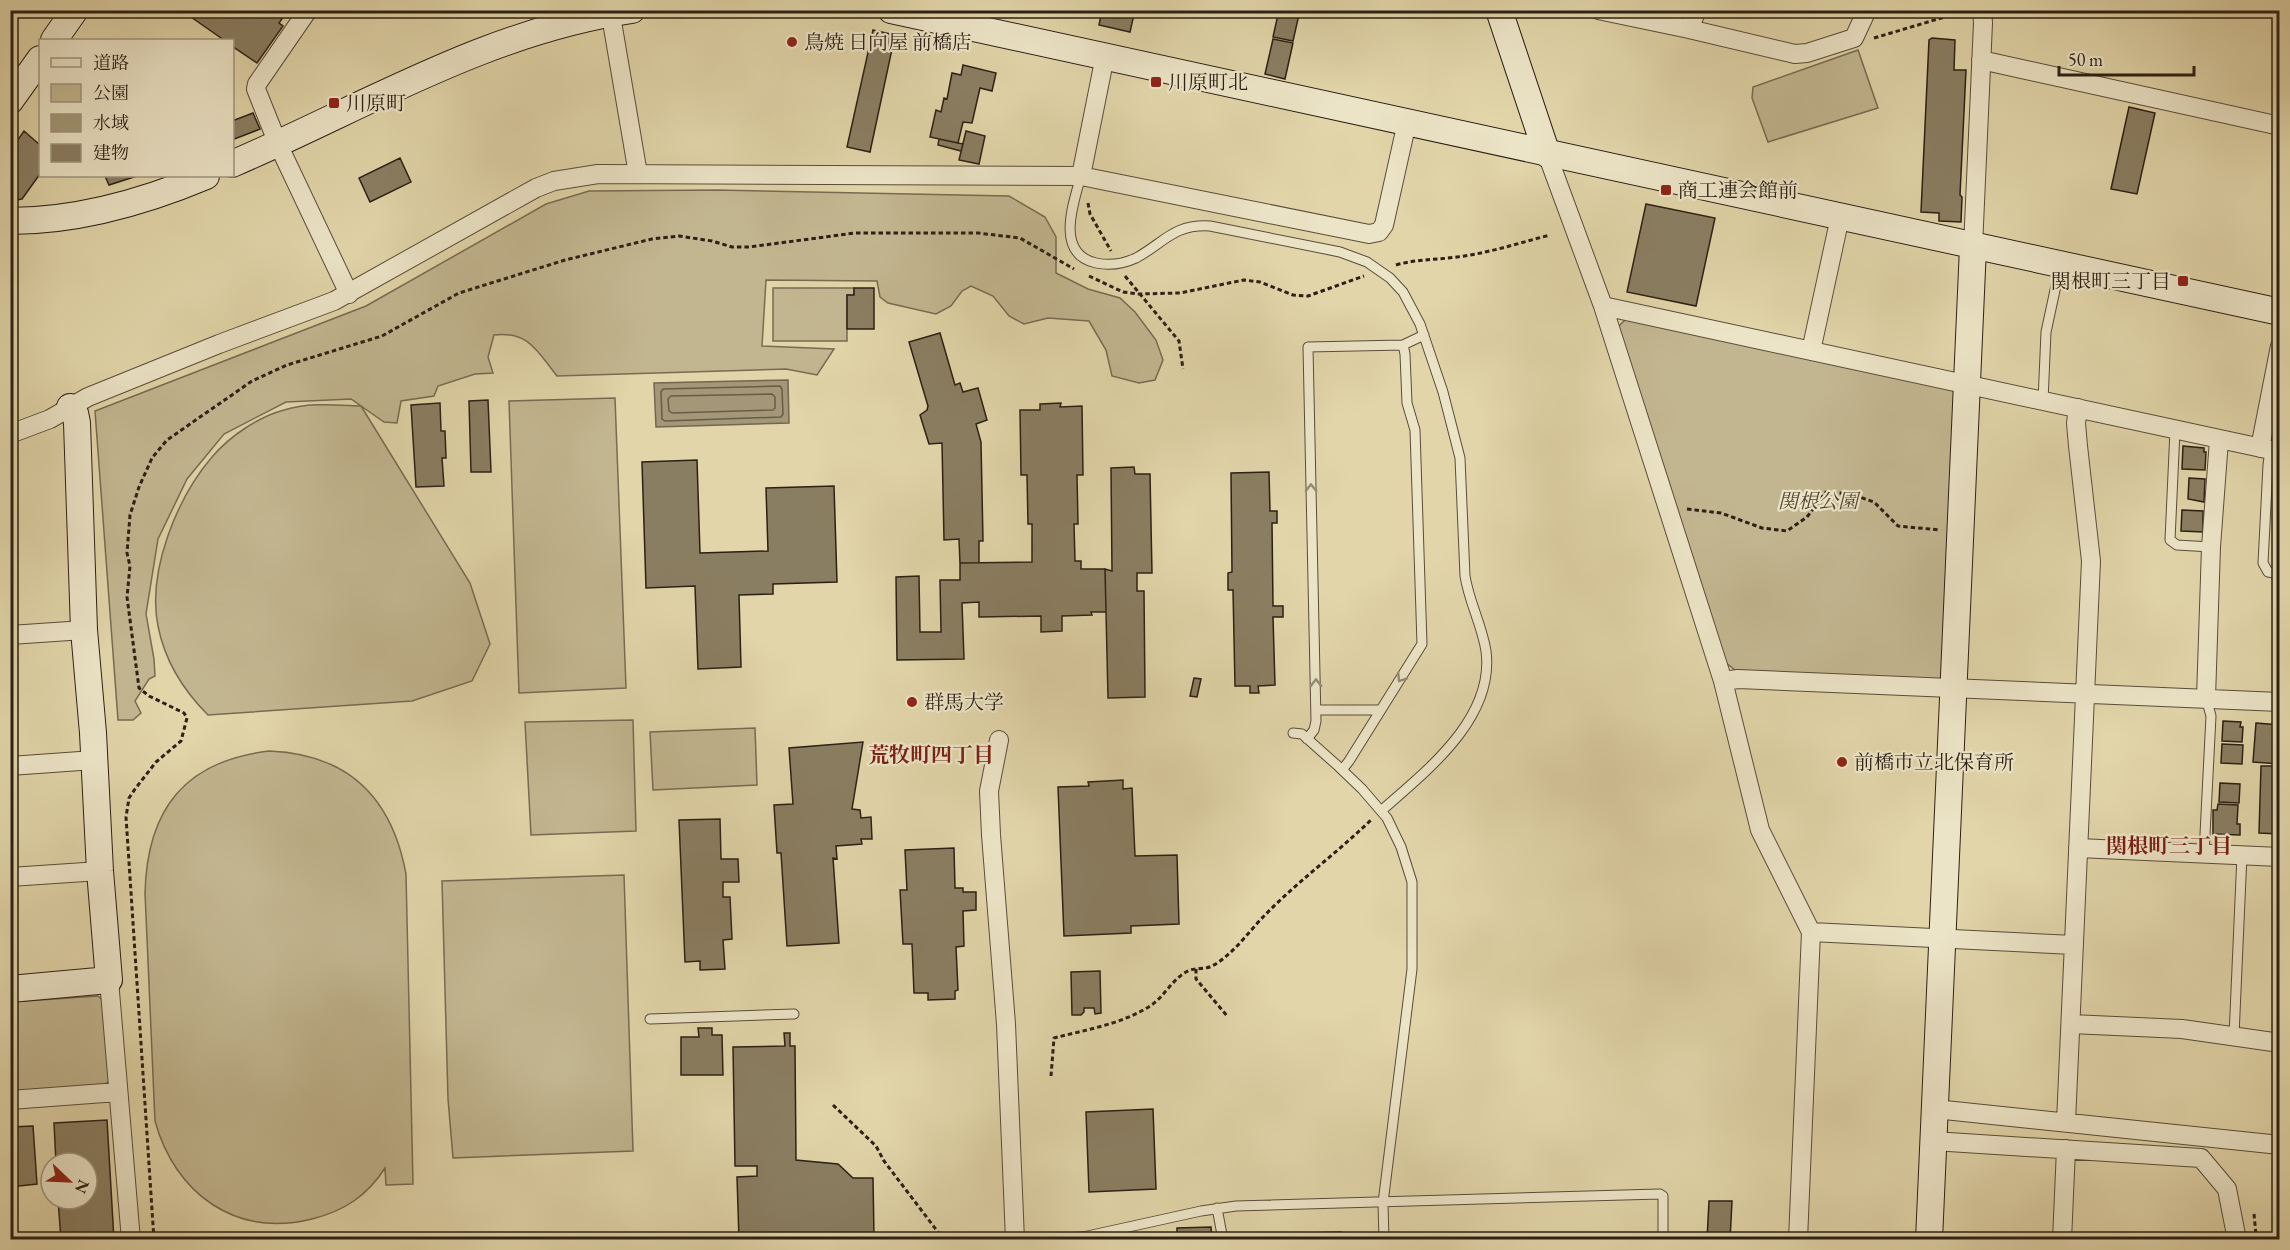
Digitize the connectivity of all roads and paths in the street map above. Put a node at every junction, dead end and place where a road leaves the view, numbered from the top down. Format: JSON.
{"nodes":[{"id":1,"x":75,"y":10,"type":"edge"},
{"id":2,"x":308,"y":10,"type":"edge"},
{"id":3,"x":891,"y":10,"type":"edge"},
{"id":4,"x":1499,"y":10,"type":"edge"},
{"id":5,"x":1598,"y":10,"type":"edge"},
{"id":6,"x":1697,"y":10,"type":"edge"},
{"id":7,"x":1867,"y":10,"type":"edge"},
{"id":8,"x":1967,"y":10,"type":"edge"},
{"id":9,"x":1982,"y":10,"type":"edge"},
{"id":10,"x":618,"y":12,"type":"edge"},
{"id":11,"x":952,"y":16,"type":"edge"},
{"id":12,"x":1689,"y":29,"type":"junction"},
{"id":13,"x":1854,"y":38,"type":"junction"},
{"id":14,"x":55,"y":39,"type":"edge"},
{"id":15,"x":1105,"y":56,"type":"junction"},
{"id":16,"x":39,"y":60,"type":"edge"},
{"id":17,"x":1981,"y":60,"type":"junction"},
{"id":18,"x":10,"y":101,"type":"edge"},
{"id":19,"x":1407,"y":122,"type":"junction"},
{"id":20,"x":2280,"y":126,"type":"edge"},
{"id":21,"x":278,"y":144,"type":"junction"},
{"id":22,"x":1547,"y":154,"type":"junction"},
{"id":23,"x":234,"y":163,"type":"edge"},
{"id":24,"x":638,"y":174,"type":"junction"},
{"id":25,"x":204,"y":177,"type":"edge"},
{"id":26,"x":1080,"y":180,"type":"junction"},
{"id":27,"x":1840,"y":217,"type":"junction"},
{"id":28,"x":10,"y":221,"type":"edge"},
{"id":29,"x":1550,"y":235,"type":"dead end"},
{"id":30,"x":1972,"y":247,"type":"junction"},
{"id":31,"x":1113,"y":255,"type":"dead end"},
{"id":32,"x":2060,"y":266,"type":"junction"},
{"id":33,"x":1078,"y":271,"type":"dead end"},
{"id":34,"x":1381,"y":271,"type":"junction"},
{"id":35,"x":1123,"y":272,"type":"dead end"},
{"id":36,"x":1088,"y":276,"type":"dead end"},
{"id":37,"x":349,"y":294,"type":"junction"},
{"id":38,"x":1603,"y":306,"type":"junction"},
{"id":39,"x":2280,"y":312,"type":"edge"},
{"id":40,"x":1424,"y":335,"type":"junction"},
{"id":41,"x":1403,"y":345,"type":"junction"},
{"id":42,"x":2280,"y":346,"type":"edge"},
{"id":43,"x":1811,"y":351,"type":"junction"},
{"id":44,"x":1183,"y":369,"type":"dead end"},
{"id":45,"x":1966,"y":384,"type":"junction"},
{"id":46,"x":2043,"y":401,"type":"junction"},
{"id":47,"x":70,"y":407,"type":"junction"},
{"id":48,"x":2078,"y":408,"type":"junction"},
{"id":49,"x":2175,"y":430,"type":"junction"},
{"id":50,"x":10,"y":434,"type":"edge"},
{"id":51,"x":2219,"y":440,"type":"junction"},
{"id":52,"x":2270,"y":450,"type":"edge"},
{"id":53,"x":1668,"y":508,"type":"junction"},
{"id":54,"x":1960,"y":532,"type":"junction"},
{"id":55,"x":2211,"y":547,"type":"junction"},
{"id":56,"x":2280,"y":574,"type":"edge"},
{"id":57,"x":84,"y":630,"type":"junction"},
{"id":58,"x":10,"y":635,"type":"edge"},
{"id":59,"x":1722,"y":681,"type":"junction"},
{"id":60,"x":1953,"y":690,"type":"junction"},
{"id":61,"x":2085,"y":694,"type":"junction"},
{"id":62,"x":2206,"y":699,"type":"junction"},
{"id":63,"x":2280,"y":702,"type":"edge"},
{"id":64,"x":1316,"y":710,"type":"junction"},
{"id":65,"x":1380,"y":710,"type":"junction"},
{"id":66,"x":1293,"y":733,"type":"dead end"},
{"id":67,"x":1307,"y":739,"type":"junction"},
{"id":68,"x":999,"y":740,"type":"dead end"},
{"id":69,"x":94,"y":760,"type":"junction"},
{"id":70,"x":10,"y":766,"type":"edge"},
{"id":71,"x":1342,"y":770,"type":"junction"},
{"id":72,"x":1381,"y":811,"type":"junction"},
{"id":73,"x":2078,"y":848,"type":"junction"},
{"id":74,"x":2204,"y":854,"type":"junction"},
{"id":75,"x":2242,"y":855,"type":"junction"},
{"id":76,"x":2280,"y":857,"type":"edge"},
{"id":77,"x":100,"y":871,"type":"junction"},
{"id":78,"x":10,"y":878,"type":"edge"},
{"id":79,"x":1811,"y":932,"type":"junction"},
{"id":80,"x":1942,"y":938,"type":"junction"},
{"id":81,"x":2074,"y":945,"type":"junction"},
{"id":82,"x":1196,"y":969,"type":"junction"},
{"id":83,"x":108,"y":980,"type":"junction"},
{"id":84,"x":10,"y":989,"type":"edge"},
{"id":85,"x":794,"y":1014,"type":"dead end"},
{"id":86,"x":1228,"y":1017,"type":"dead end"},
{"id":87,"x":650,"y":1019,"type":"dead end"},
{"id":88,"x":2071,"y":1024,"type":"junction"},
{"id":89,"x":2234,"y":1036,"type":"junction"},
{"id":90,"x":2280,"y":1043,"type":"edge"},
{"id":91,"x":1051,"y":1076,"type":"dead end"},
{"id":92,"x":118,"y":1092,"type":"junction"},
{"id":93,"x":10,"y":1100,"type":"edge"},
{"id":94,"x":833,"y":1105,"type":"dead end"},
{"id":95,"x":1935,"y":1108,"type":"junction"},
{"id":96,"x":2066,"y":1122,"type":"junction"},
{"id":97,"x":1933,"y":1141,"type":"junction"},
{"id":98,"x":2280,"y":1145,"type":"edge"},
{"id":99,"x":2066,"y":1149,"type":"junction"},
{"id":100,"x":1383,"y":1203,"type":"junction"},
{"id":101,"x":1217,"y":1208,"type":"junction"},
{"id":102,"x":2254,"y":1214,"type":"dead end"},
{"id":103,"x":276,"y":1234,"type":"dead end"},
{"id":104,"x":131,"y":1239,"type":"edge"},
{"id":105,"x":154,"y":1239,"type":"edge"},
{"id":106,"x":231,"y":1239,"type":"edge"},
{"id":107,"x":944,"y":1239,"type":"edge"},
{"id":108,"x":1015,"y":1239,"type":"edge"},
{"id":109,"x":1025,"y":1239,"type":"edge"},
{"id":110,"x":1223,"y":1239,"type":"edge"},
{"id":111,"x":1384,"y":1239,"type":"edge"},
{"id":112,"x":1664,"y":1239,"type":"edge"},
{"id":113,"x":1798,"y":1239,"type":"edge"},
{"id":114,"x":1929,"y":1239,"type":"edge"},
{"id":115,"x":2062,"y":1239,"type":"edge"},
{"id":116,"x":2237,"y":1239,"type":"edge"},
{"id":117,"x":2255,"y":1239,"type":"edge"}],
"edges":[{"from":1,"to":14,"type":"street"},
{"from":2,"to":21,"type":"street"},
{"from":3,"to":11,"type":"street"},
{"from":4,"to":22,"type":"street"},
{"from":5,"to":12,"type":"street"},
{"from":6,"to":12,"type":"street"},
{"from":7,"to":13,"type":"street"},
{"from":8,"to":13,"type":"path"},
{"from":9,"to":17,"type":"street"},
{"from":10,"to":21,"type":"street"},
{"from":10,"to":24,"type":"street"},
{"from":11,"to":15,"type":"street"},
{"from":12,"to":13,"type":"street"},
{"from":15,"to":19,"type":"street"},
{"from":15,"to":26,"type":"street"},
{"from":16,"to":18,"type":"street"},
{"from":17,"to":20,"type":"street"},
{"from":17,"to":30,"type":"street"},
{"from":19,"to":22,"type":"street"},
{"from":19,"to":26,"type":"street"},
{"from":21,"to":23,"type":"street"},
{"from":21,"to":37,"type":"street"},
{"from":22,"to":27,"type":"street"},
{"from":22,"to":38,"type":"street"},
{"from":24,"to":26,"type":"street"},
{"from":24,"to":37,"type":"street"},
{"from":25,"to":28,"type":"street"},
{"from":26,"to":31,"type":"path"},
{"from":26,"to":34,"type":"lane"},
{"from":27,"to":30,"type":"street"},
{"from":27,"to":43,"type":"street"},
{"from":29,"to":34,"type":"path"},
{"from":30,"to":32,"type":"street"},
{"from":30,"to":45,"type":"street"},
{"from":32,"to":39,"type":"street"},
{"from":32,"to":46,"type":"lane"},
{"from":33,"to":105,"type":"path"},
{"from":34,"to":36,"type":"path"},
{"from":34,"to":40,"type":"lane"},
{"from":35,"to":44,"type":"path"},
{"from":37,"to":47,"type":"street"},
{"from":38,"to":43,"type":"street"},
{"from":38,"to":53,"type":"street"},
{"from":40,"to":41,"type":"lane"},
{"from":40,"to":72,"type":"lane"},
{"from":64,"to":41,"type":"lane","one_way":true},
{"from":41,"to":65,"type":"lane","one_way":true},
{"from":42,"to":52,"type":"street"},
{"from":43,"to":45,"type":"street"},
{"from":45,"to":46,"type":"street"},
{"from":45,"to":54,"type":"street"},
{"from":46,"to":48,"type":"street"},
{"from":47,"to":50,"type":"street"},
{"from":47,"to":57,"type":"street"},
{"from":48,"to":49,"type":"street"},
{"from":48,"to":61,"type":"street"},
{"from":49,"to":51,"type":"street"},
{"from":49,"to":55,"type":"lane"},
{"from":51,"to":52,"type":"street"},
{"from":51,"to":55,"type":"street"},
{"from":52,"to":56,"type":"lane"},
{"from":53,"to":54,"type":"path"},
{"from":53,"to":59,"type":"street"},
{"from":54,"to":60,"type":"street"},
{"from":55,"to":62,"type":"street"},
{"from":57,"to":58,"type":"street"},
{"from":57,"to":69,"type":"street"},
{"from":59,"to":60,"type":"street"},
{"from":59,"to":79,"type":"street"},
{"from":60,"to":61,"type":"street"},
{"from":60,"to":80,"type":"street"},
{"from":61,"to":62,"type":"street"},
{"from":61,"to":73,"type":"street"},
{"from":62,"to":63,"type":"street"},
{"from":62,"to":74,"type":"lane"},
{"from":64,"to":65,"type":"lane"},
{"from":64,"to":67,"type":"lane"},
{"from":65,"to":71,"type":"lane"},
{"from":66,"to":67,"type":"lane"},
{"from":67,"to":71,"type":"lane"},
{"from":68,"to":108,"type":"street"},
{"from":69,"to":70,"type":"street"},
{"from":69,"to":77,"type":"street"},
{"from":71,"to":72,"type":"lane"},
{"from":72,"to":82,"type":"path"},
{"from":72,"to":100,"type":"lane"},
{"from":73,"to":74,"type":"street"},
{"from":73,"to":81,"type":"street"},
{"from":74,"to":75,"type":"street"},
{"from":75,"to":76,"type":"street"},
{"from":75,"to":89,"type":"lane"},
{"from":77,"to":78,"type":"street"},
{"from":77,"to":83,"type":"street"},
{"from":79,"to":80,"type":"street"},
{"from":79,"to":113,"type":"street"},
{"from":80,"to":81,"type":"street"},
{"from":80,"to":95,"type":"street"},
{"from":81,"to":88,"type":"street"},
{"from":82,"to":86,"type":"path"},
{"from":82,"to":91,"type":"path"},
{"from":83,"to":84,"type":"street"},
{"from":83,"to":92,"type":"street"},
{"from":85,"to":87,"type":"lane"},
{"from":88,"to":89,"type":"street"},
{"from":88,"to":96,"type":"street"},
{"from":89,"to":90,"type":"street"},
{"from":92,"to":93,"type":"street"},
{"from":92,"to":104,"type":"street"},
{"from":94,"to":107,"type":"path"},
{"from":95,"to":96,"type":"street"},
{"from":95,"to":97,"type":"street"},
{"from":96,"to":98,"type":"street"},
{"from":97,"to":99,"type":"street"},
{"from":97,"to":114,"type":"street"},
{"from":99,"to":115,"type":"street"},
{"from":99,"to":116,"type":"street"},
{"from":100,"to":101,"type":"lane"},
{"from":100,"to":111,"type":"lane"},
{"from":100,"to":112,"type":"lane"},
{"from":101,"to":109,"type":"lane"},
{"from":101,"to":110,"type":"lane"},
{"from":102,"to":117,"type":"path"},
{"from":103,"to":106,"type":"path"}]}
